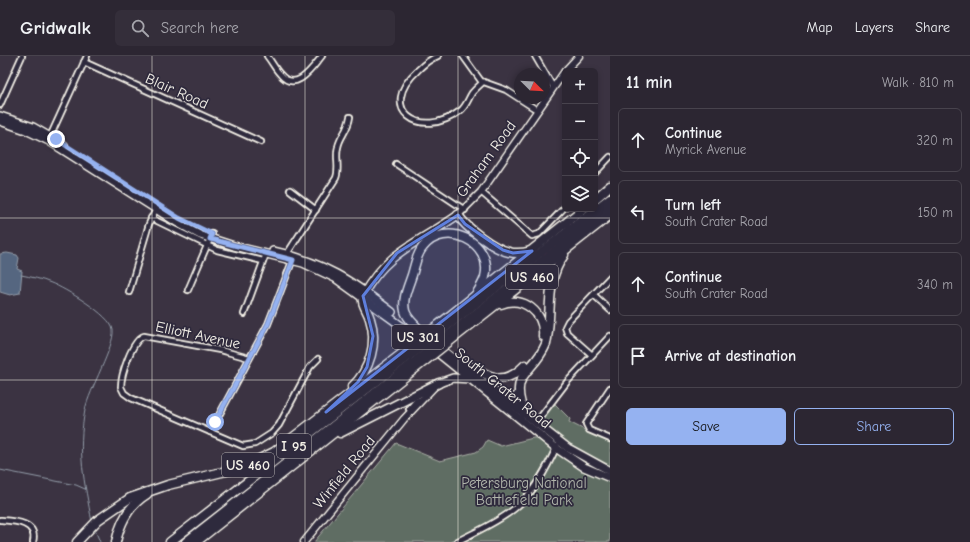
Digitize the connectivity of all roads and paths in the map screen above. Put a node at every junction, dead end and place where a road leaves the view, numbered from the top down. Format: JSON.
{"nodes":[{"id":1,"x":22,"y":56,"type":"edge"},
{"id":2,"x":87,"y":56,"type":"edge"},
{"id":3,"x":267,"y":56,"type":"edge"},
{"id":4,"x":322,"y":56,"type":"edge"},
{"id":5,"x":438,"y":56,"type":"edge"},
{"id":6,"x":463,"y":56,"type":"edge"},
{"id":7,"x":535,"y":56,"type":"edge"},
{"id":8,"x":579,"y":56,"type":"edge"},
{"id":9,"x":84,"y":62,"type":"junction"},
{"id":10,"x":568,"y":68,"type":"edge"},
{"id":11,"x":562,"y":75,"type":"edge"},
{"id":12,"x":483,"y":82,"type":"junction"},
{"id":13,"x":553,"y":87,"type":"junction"},
{"id":14,"x":0,"y":105,"type":"edge"},
{"id":15,"x":537,"y":110,"type":"junction"},
{"id":16,"x":0,"y":116,"type":"edge"},
{"id":17,"x":350,"y":117,"type":"dead end"},
{"id":18,"x":0,"y":121,"type":"edge"},
{"id":19,"x":50,"y":138,"type":"junction"},
{"id":20,"x":261,"y":142,"type":"dead end"},
{"id":21,"x":610,"y":157,"type":"edge"},
{"id":22,"x":396,"y":164,"type":"dead end"},
{"id":23,"x":598,"y":170,"type":"edge"},
{"id":24,"x":610,"y":186,"type":"edge"},
{"id":25,"x":290,"y":190,"type":"dead end"},
{"id":26,"x":481,"y":192,"type":"junction"},
{"id":27,"x":598,"y":196,"type":"edge"},
{"id":28,"x":610,"y":198,"type":"edge"},
{"id":29,"x":598,"y":206,"type":"edge"},
{"id":30,"x":610,"y":207,"type":"edge"},
{"id":31,"x":156,"y":210,"type":"junction"},
{"id":32,"x":316,"y":210,"type":"junction"},
{"id":33,"x":465,"y":210,"type":"junction"},
{"id":34,"x":562,"y":210,"type":"edge"},
{"id":35,"x":580,"y":212,"type":"edge"},
{"id":36,"x":588,"y":212,"type":"edge"},
{"id":37,"x":458,"y":215,"type":"junction"},
{"id":38,"x":610,"y":215,"type":"edge"},
{"id":39,"x":151,"y":218,"type":"junction"},
{"id":40,"x":551,"y":235,"type":"junction"},
{"id":41,"x":209,"y":240,"type":"junction"},
{"id":42,"x":571,"y":246,"type":"junction"},
{"id":43,"x":532,"y":251,"type":"junction"},
{"id":44,"x":285,"y":256,"type":"junction"},
{"id":45,"x":264,"y":257,"type":"junction"},
{"id":46,"x":294,"y":258,"type":"junction"},
{"id":47,"x":610,"y":277,"type":"edge"},
{"id":48,"x":188,"y":290,"type":"dead end"},
{"id":49,"x":129,"y":292,"type":"dead end"},
{"id":50,"x":364,"y":294,"type":"junction"},
{"id":51,"x":594,"y":295,"type":"junction"},
{"id":52,"x":475,"y":296,"type":"junction"},
{"id":53,"x":493,"y":308,"type":"junction"},
{"id":54,"x":610,"y":310,"type":"edge"},
{"id":55,"x":244,"y":314,"type":"dead end"},
{"id":56,"x":420,"y":333,"type":"junction"},
{"id":57,"x":444,"y":334,"type":"junction"},
{"id":58,"x":610,"y":336,"type":"edge"},
{"id":59,"x":420,"y":352,"type":"junction"},
{"id":60,"x":592,"y":355,"type":"junction"},
{"id":61,"x":249,"y":358,"type":"junction"},
{"id":62,"x":318,"y":359,"type":"dead end"},
{"id":63,"x":462,"y":363,"type":"junction"},
{"id":64,"x":472,"y":379,"type":"junction"},
{"id":65,"x":438,"y":383,"type":"junction"},
{"id":66,"x":609,"y":390,"type":"edge"},
{"id":67,"x":518,"y":395,"type":"junction"},
{"id":68,"x":509,"y":405,"type":"junction"},
{"id":69,"x":326,"y":412,"type":"junction"},
{"id":70,"x":524,"y":413,"type":"junction"},
{"id":71,"x":533,"y":425,"type":"junction"},
{"id":72,"x":210,"y":432,"type":"junction"},
{"id":73,"x":610,"y":439,"type":"edge"},
{"id":74,"x":325,"y":440,"type":"junction"},
{"id":75,"x":557,"y":445,"type":"junction"},
{"id":76,"x":610,"y":470,"type":"edge"},
{"id":77,"x":610,"y":478,"type":"edge"},
{"id":78,"x":156,"y":489,"type":"junction"},
{"id":79,"x":0,"y":520,"type":"edge"},
{"id":80,"x":33,"y":542,"type":"edge"},
{"id":81,"x":77,"y":542,"type":"edge"},
{"id":82,"x":116,"y":542,"type":"edge"},
{"id":83,"x":170,"y":542,"type":"edge"},
{"id":84,"x":186,"y":542,"type":"edge"},
{"id":85,"x":196,"y":542,"type":"edge"},
{"id":86,"x":304,"y":542,"type":"edge"},
{"id":87,"x":456,"y":542,"type":"edge"}],
"edges":[{"from":1,"to":14,"type":"street"},
{"from":2,"to":9,"type":"street"},
{"from":3,"to":4,"type":"street"},
{"from":5,"to":12,"type":"street"},
{"from":6,"to":12,"type":"street"},
{"from":7,"to":13,"type":"street"},
{"from":8,"to":10,"type":"main road","name":"Graham Road"},
{"from":9,"to":19,"type":"street"},
{"from":9,"to":20,"type":"street","name":"Blair Road"},
{"from":11,"to":13,"type":"main road","name":"Graham Road"},
{"from":12,"to":15,"type":"street"},
{"from":13,"to":15,"type":"main road","name":"Graham Road"},
{"from":15,"to":26,"type":"main road","name":"Graham Road"},
{"from":16,"to":19,"type":"main road","name":"South Crater Road","number":"US 301"},
{"from":17,"to":32,"type":"street"},
{"from":18,"to":19,"type":"main road","name":"South Crater Road","number":"US 301"},
{"from":19,"to":31,"type":"main road","name":"South Crater Road","number":"US 301"},
{"from":19,"to":41,"type":"main road","name":"South Crater Road","number":"US 301"},
{"from":21,"to":23,"type":"street"},
{"from":22,"to":33,"type":"street"},
{"from":24,"to":27,"type":"highway"},
{"from":25,"to":32,"type":"street"},
{"from":26,"to":33,"type":"main road","name":"Graham Road"},
{"from":26,"to":34,"type":"street"},
{"from":28,"to":29,"type":"highway"},
{"from":28,"to":57,"type":"highway","number":"I 95"},
{"from":30,"to":57,"type":"highway","number":"I 95"},
{"from":31,"to":39,"type":"street"},
{"from":31,"to":41,"type":"main road","name":"South Crater Road","number":"US 301"},
{"from":32,"to":44,"type":"street"},
{"from":33,"to":37,"type":"main road","name":"Graham Road"},
{"from":35,"to":40,"type":"highway","number":"US 460"},
{"from":36,"to":40,"type":"highway"},
{"from":37,"to":43,"type":"highway"},
{"from":37,"to":50,"type":"main road","name":"Graham Road"},
{"from":38,"to":42,"type":"highway","number":"US 460"},
{"from":39,"to":41,"type":"street"},
{"from":39,"to":49,"type":"street"},
{"from":40,"to":43,"type":"highway","number":"US 460"},
{"from":41,"to":44,"type":"main road","name":"South Crater Road","number":"US 301"},
{"from":41,"to":45,"type":"main road","name":"South Crater Road","number":"US 301"},
{"from":41,"to":48,"type":"street"},
{"from":42,"to":53,"type":"highway","number":"US 460"},
{"from":42,"to":67,"type":"highway"},
{"from":43,"to":52,"type":"highway","number":"US 460"},
{"from":44,"to":45,"type":"main road","name":"South Crater Road","number":"US 301"},
{"from":44,"to":46,"type":"main road","name":"South Crater Road","number":"US 301"},
{"from":45,"to":55,"type":"street"},
{"from":46,"to":50,"type":"main road","name":"South Crater Road","number":"US 301"},
{"from":46,"to":61,"type":"street"},
{"from":47,"to":51,"type":"street"},
{"from":50,"to":56,"type":"main road","name":"South Crater Road","number":"US 301"},
{"from":50,"to":64,"type":"main road","name":"South Crater Road","number":"US 301"},
{"from":50,"to":69,"type":"highway"},
{"from":51,"to":54,"type":"street"},
{"from":51,"to":60,"type":"street"},
{"from":52,"to":56,"type":"highway"},
{"from":52,"to":57,"type":"highway","number":"US 460"},
{"from":53,"to":57,"type":"highway","number":"US 460"},
{"from":53,"to":63,"type":"highway"},
{"from":56,"to":63,"type":"main road","name":"South Crater Road","number":"US 301"},
{"from":57,"to":59,"type":"highway","number":"US 460","bridge":true},
{"from":57,"to":59,"type":"highway","number":"I 95","bridge":true},
{"from":58,"to":60,"type":"street"},
{"from":59,"to":69,"type":"highway","number":"US 460"},
{"from":59,"to":74,"type":"highway","number":"US 460"},
{"from":59,"to":83,"type":"highway","number":"I 95"},
{"from":59,"to":84,"type":"highway","number":"I 95"},
{"from":60,"to":71,"type":"street"},
{"from":61,"to":72,"type":"street"},
{"from":61,"to":72,"type":"street","name":"Elliott Avenue"},
{"from":62,"to":72,"type":"street"},
{"from":63,"to":68,"type":"main road","name":"South Crater Road","number":"US 301"},
{"from":64,"to":65,"type":"main road"},
{"from":64,"to":68,"type":"main road","name":"South Crater Road","number":"US 301"},
{"from":65,"to":74,"type":"highway"},
{"from":65,"to":86,"type":"main road","name":"Winfield Road"},
{"from":66,"to":73,"type":"street"},
{"from":67,"to":68,"type":"highway"},
{"from":67,"to":70,"type":"highway"},
{"from":68,"to":70,"type":"main road","name":"South Crater Road","number":"US 301"},
{"from":68,"to":71,"type":"main road","name":"South Crater Road","number":"US 301"},
{"from":69,"to":78,"type":"highway","number":"US 460"},
{"from":70,"to":71,"type":"main road","name":"South Crater Road","number":"US 301"},
{"from":71,"to":75,"type":"main road","name":"South Crater Road","number":"US 301"},
{"from":74,"to":85,"type":"highway","number":"US 460"},
{"from":75,"to":76,"type":"main road","name":"South Crater Road","number":"US 301"},
{"from":75,"to":77,"type":"main road","name":"South Crater Road","number":"US 301"},
{"from":75,"to":87,"type":"street"},
{"from":78,"to":81,"type":"highway"},
{"from":78,"to":82,"type":"highway","number":"US 460"},
{"from":79,"to":80,"type":"street"}]}
